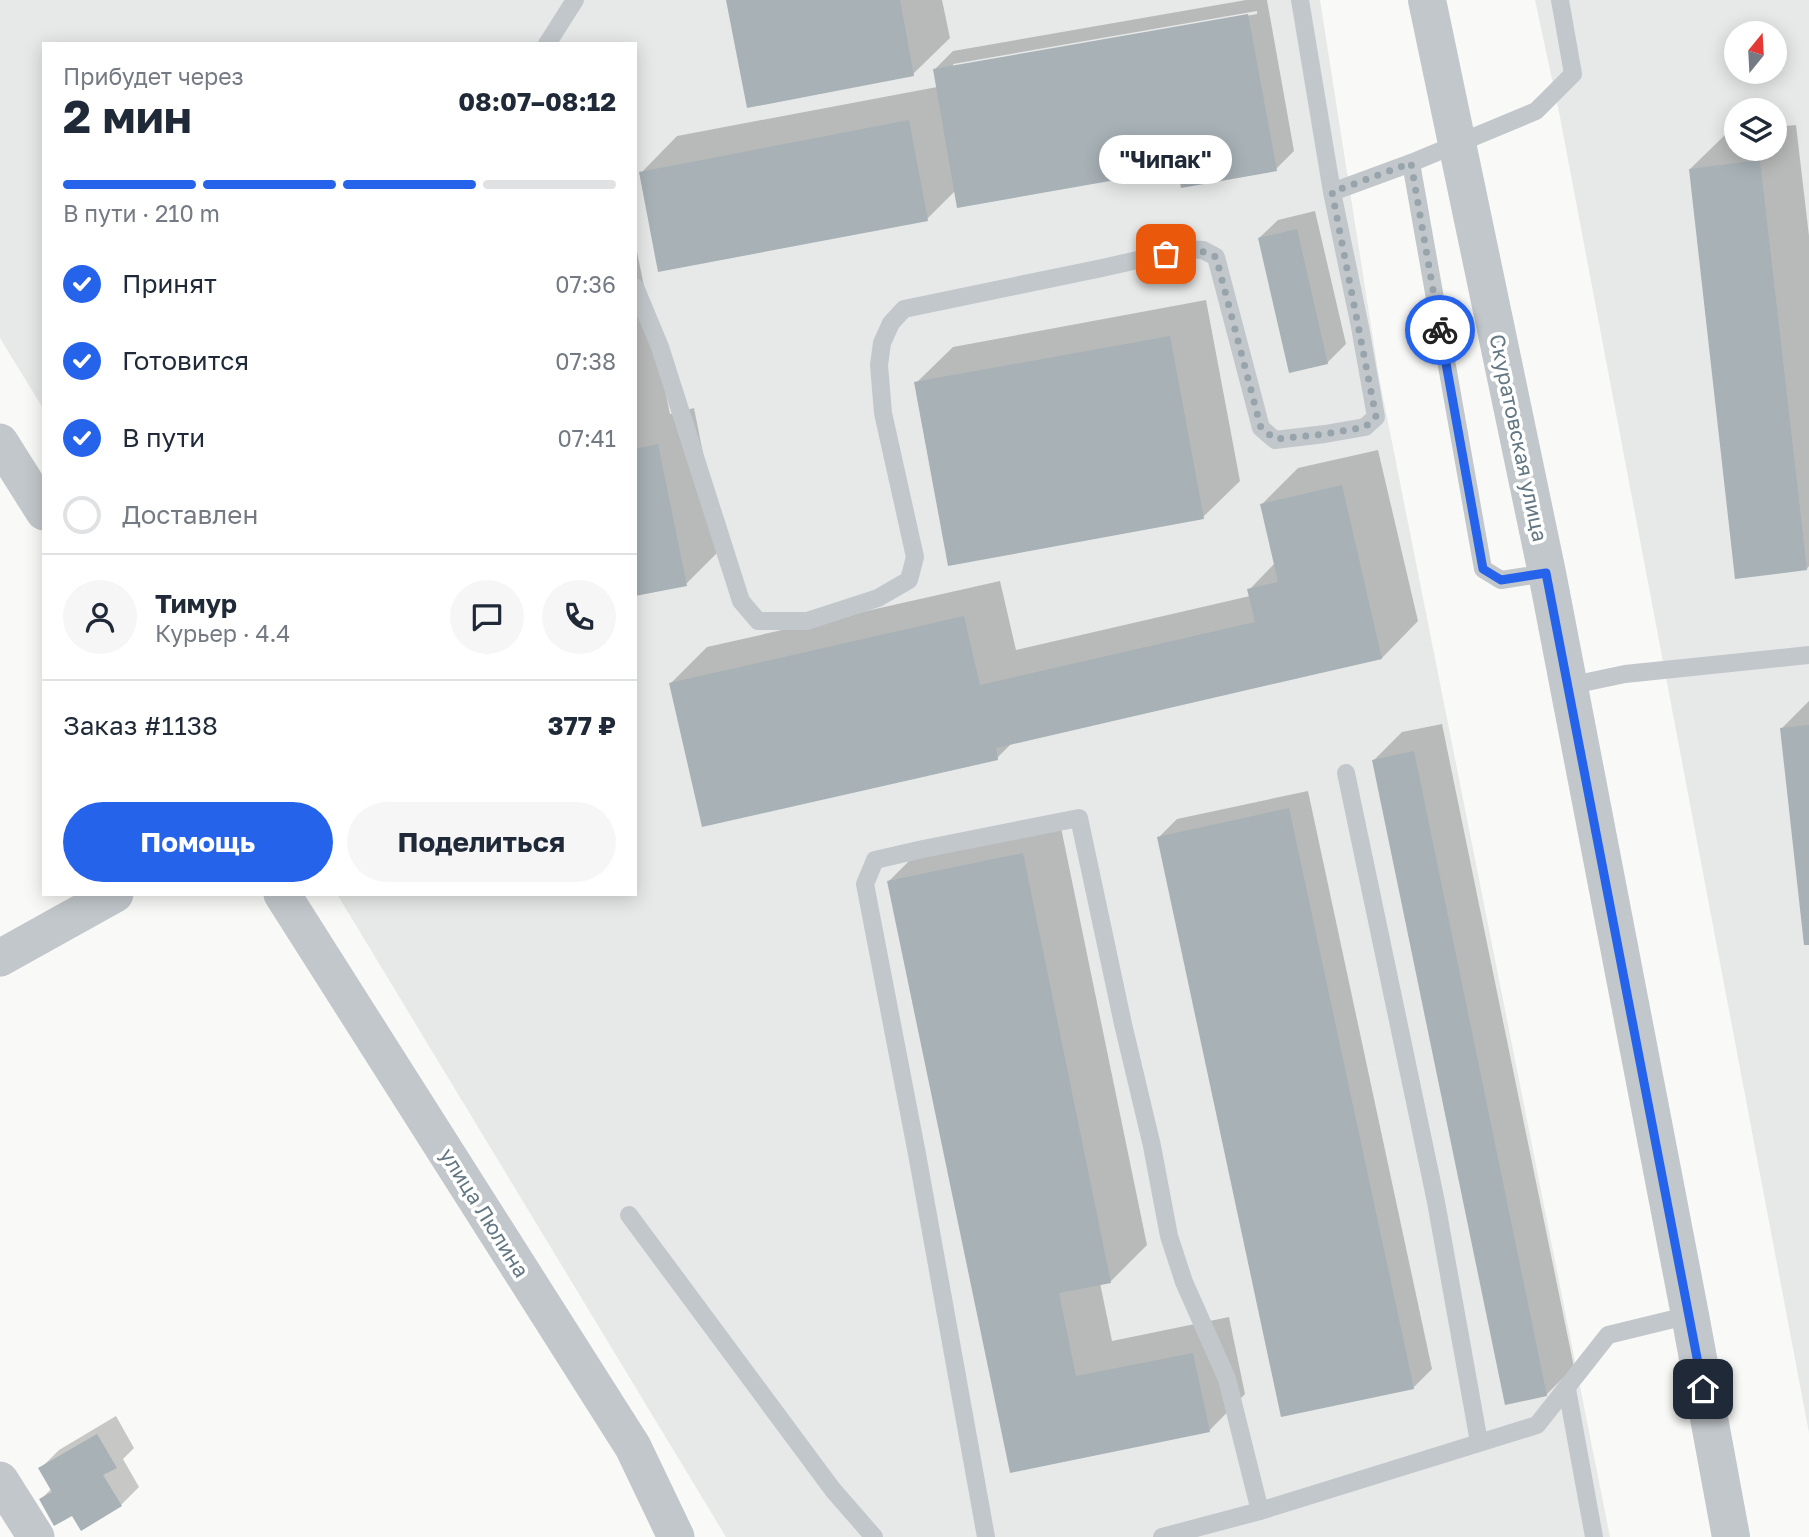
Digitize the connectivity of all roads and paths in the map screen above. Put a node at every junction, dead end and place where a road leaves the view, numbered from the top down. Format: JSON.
{"nodes":[{"id":1,"x":575,"y":0,"type":"edge"},
{"id":2,"x":1300,"y":0,"type":"edge"},
{"id":3,"x":1427,"y":0,"type":"edge"},
{"id":4,"x":1560,"y":0,"type":"edge"},
{"id":5,"x":548,"y":42,"type":"edge"},
{"id":6,"x":1457,"y":143,"type":"junction"},
{"id":7,"x":1411,"y":163,"type":"junction"},
{"id":8,"x":1332,"y":192,"type":"junction"},
{"id":9,"x":637,"y":291,"type":"edge"},
{"id":10,"x":0,"y":442,"type":"edge"},
{"id":11,"x":39,"y":495,"type":"edge"},
{"id":12,"x":1546,"y":573,"type":"junction"},
{"id":13,"x":1809,"y":655,"type":"edge"},
{"id":14,"x":1569,"y":686,"type":"junction"},
{"id":15,"x":1346,"y":773,"type":"dead end"},
{"id":16,"x":112,"y":896,"type":"edge"},
{"id":17,"x":283,"y":896,"type":"edge"},
{"id":18,"x":0,"y":958,"type":"edge"},
{"id":19,"x":629,"y":1214,"type":"dead end"},
{"id":20,"x":1690,"y":1315,"type":"junction"},
{"id":21,"x":1567,"y":1389,"type":"junction"},
{"id":22,"x":1479,"y":1442,"type":"junction"},
{"id":23,"x":0,"y":1480,"type":"edge"},
{"id":24,"x":1260,"y":1511,"type":"junction"},
{"id":25,"x":36,"y":1537,"type":"edge"},
{"id":26,"x":676,"y":1537,"type":"edge"},
{"id":27,"x":874,"y":1537,"type":"edge"},
{"id":28,"x":986,"y":1537,"type":"edge"},
{"id":29,"x":1162,"y":1537,"type":"edge"},
{"id":30,"x":1594,"y":1537,"type":"edge"},
{"id":31,"x":1731,"y":1537,"type":"edge"}],
"edges":[{"from":1,"to":5,"type":"lane"},
{"from":2,"to":8,"type":"lane"},
{"from":3,"to":6,"type":"street","name":"Скуратовская улица"},
{"from":4,"to":6,"type":"lane"},
{"from":6,"to":7,"type":"lane"},
{"from":6,"to":12,"type":"street","name":"Скуратовская улица"},
{"from":7,"to":8,"type":"lane"},
{"from":7,"to":12,"type":"lane"},
{"from":8,"to":9,"type":"lane"},
{"from":10,"to":11,"type":"street"},
{"from":12,"to":14,"type":"street","name":"Скуратовская улица"},
{"from":13,"to":14,"type":"lane"},
{"from":14,"to":20,"type":"street","name":"Скуратовская улица"},
{"from":15,"to":22,"type":"lane"},
{"from":16,"to":18,"type":"street"},
{"from":17,"to":26,"type":"street","name":"улица Люлина"},
{"from":19,"to":27,"type":"lane"},
{"from":20,"to":21,"type":"lane"},
{"from":20,"to":31,"type":"street","name":"Скуратовская улица"},
{"from":21,"to":22,"type":"lane"},
{"from":21,"to":30,"type":"lane"},
{"from":22,"to":24,"type":"lane"},
{"from":23,"to":25,"type":"street"},
{"from":24,"to":28,"type":"lane"},
{"from":24,"to":29,"type":"lane"}]}
